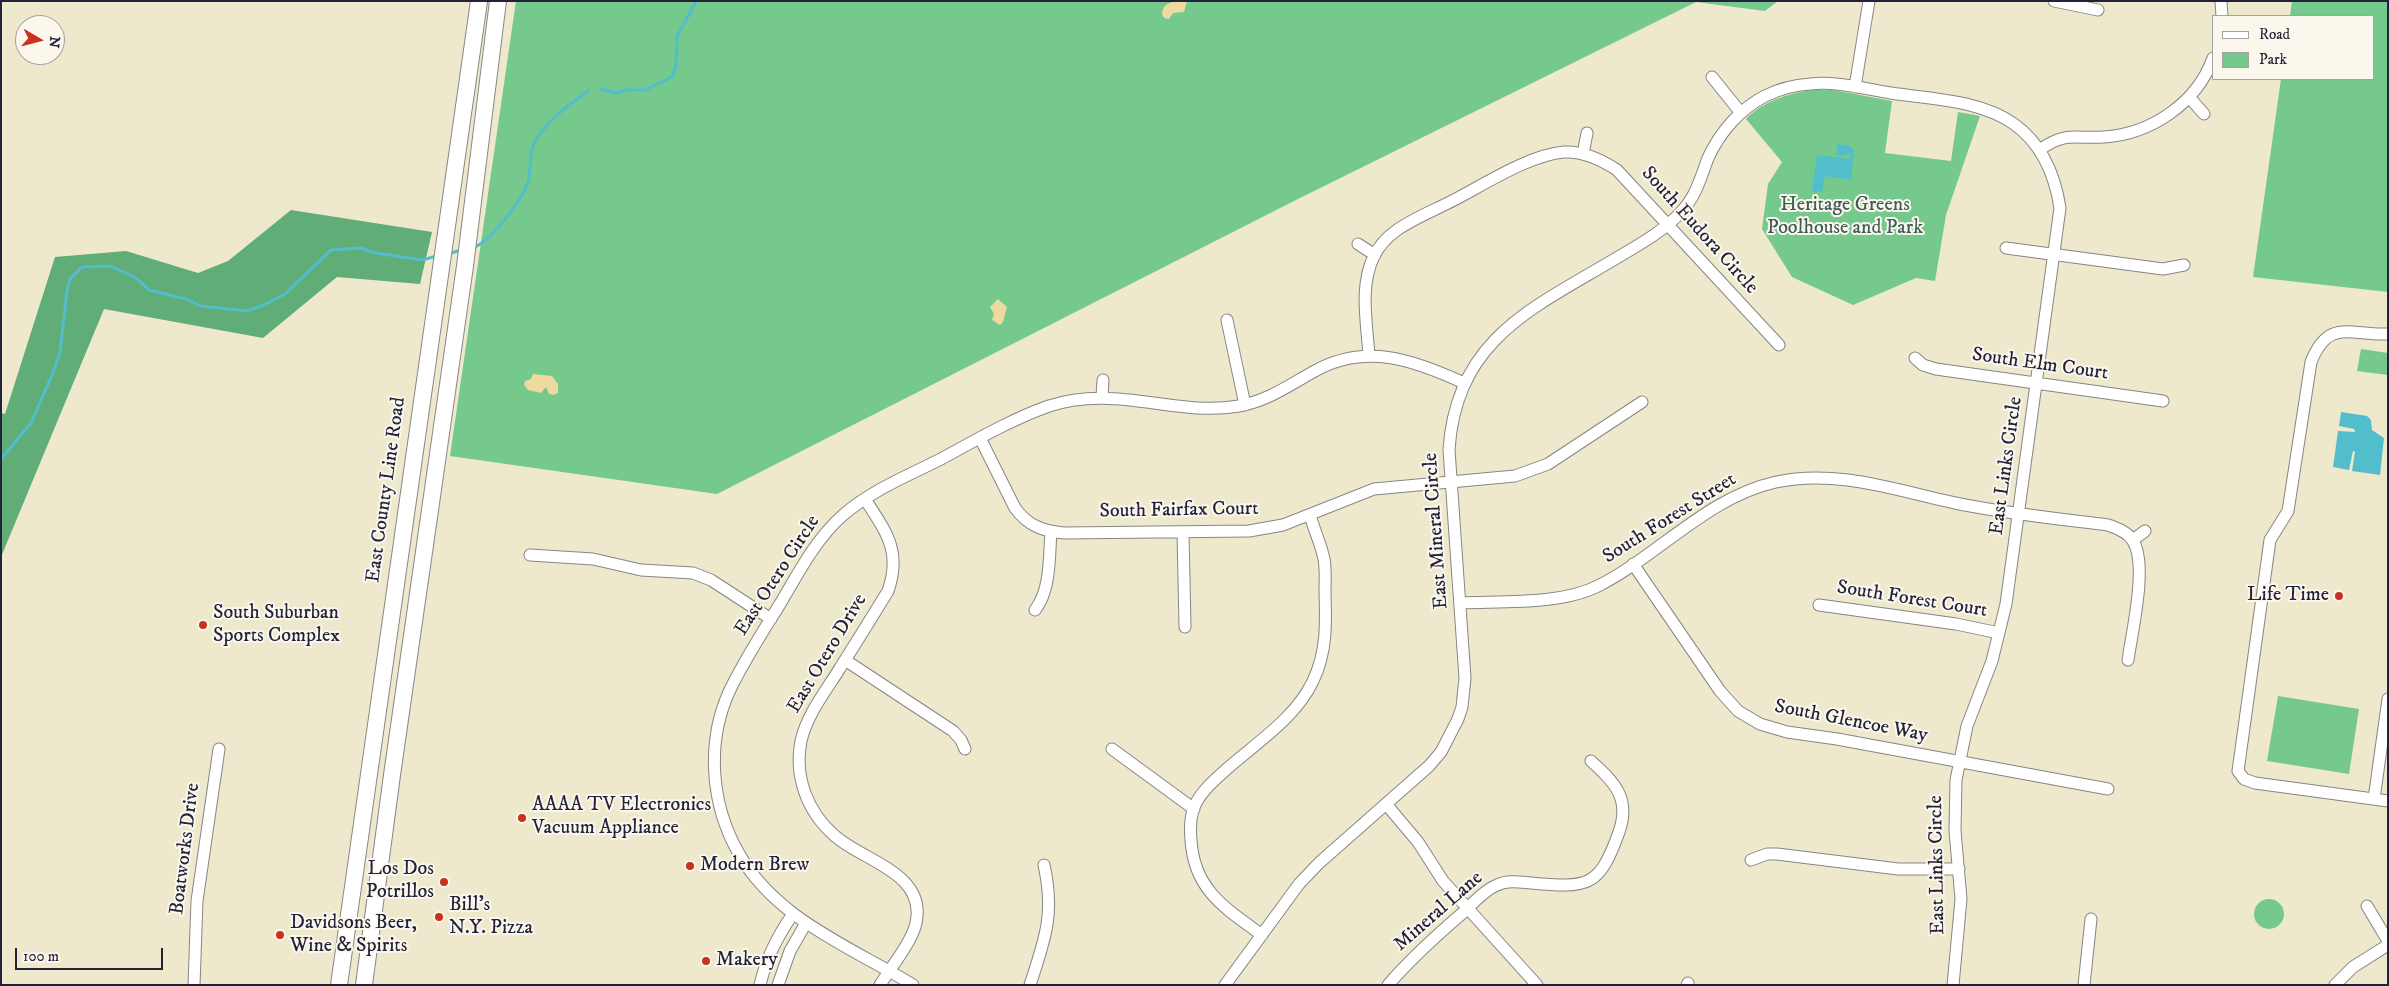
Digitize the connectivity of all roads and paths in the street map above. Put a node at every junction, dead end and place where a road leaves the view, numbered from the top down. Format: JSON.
{"nodes":[{"id":1,"x":479,"y":1,"type":"edge"},
{"id":2,"x":498,"y":1,"type":"edge"},
{"id":3,"x":1869,"y":1,"type":"edge"},
{"id":4,"x":2054,"y":1,"type":"edge"},
{"id":5,"x":2222,"y":1,"type":"edge"},
{"id":6,"x":2098,"y":10,"type":"dead end"},
{"id":7,"x":2222,"y":15,"type":"edge"},
{"id":8,"x":2212,"y":60,"type":"edge"},
{"id":9,"x":1712,"y":76,"type":"dead end"},
{"id":10,"x":1856,"y":87,"type":"junction"},
{"id":11,"x":2189,"y":97,"type":"junction"},
{"id":12,"x":1741,"y":112,"type":"junction"},
{"id":13,"x":2204,"y":114,"type":"dead end"},
{"id":14,"x":1587,"y":133,"type":"dead end"},
{"id":15,"x":2039,"y":150,"type":"junction"},
{"id":16,"x":1583,"y":154,"type":"junction"},
{"id":17,"x":1667,"y":226,"type":"junction"},
{"id":18,"x":1358,"y":244,"type":"dead end"},
{"id":19,"x":2006,"y":248,"type":"dead end"},
{"id":20,"x":1375,"y":254,"type":"junction"},
{"id":21,"x":2056,"y":255,"type":"junction"},
{"id":22,"x":2184,"y":265,"type":"dead end"},
{"id":23,"x":1227,"y":320,"type":"dead end"},
{"id":24,"x":2388,"y":334,"type":"edge"},
{"id":25,"x":1779,"y":345,"type":"dead end"},
{"id":26,"x":1369,"y":356,"type":"junction"},
{"id":27,"x":1915,"y":358,"type":"dead end"},
{"id":28,"x":1103,"y":380,"type":"dead end"},
{"id":29,"x":1464,"y":383,"type":"junction"},
{"id":30,"x":2038,"y":383,"type":"junction"},
{"id":31,"x":1102,"y":397,"type":"junction"},
{"id":32,"x":1642,"y":402,"type":"dead end"},
{"id":33,"x":2163,"y":402,"type":"dead end"},
{"id":34,"x":1245,"y":405,"type":"junction"},
{"id":35,"x":980,"y":438,"type":"junction"},
{"id":36,"x":1450,"y":482,"type":"junction"},
{"id":37,"x":865,"y":499,"type":"junction"},
{"id":38,"x":2019,"y":513,"type":"junction"},
{"id":39,"x":1310,"y":515,"type":"junction"},
{"id":40,"x":2145,"y":531,"type":"dead end"},
{"id":41,"x":1051,"y":532,"type":"junction"},
{"id":42,"x":1183,"y":532,"type":"junction"},
{"id":43,"x":2133,"y":540,"type":"junction"},
{"id":44,"x":530,"y":555,"type":"dead end"},
{"id":45,"x":1633,"y":564,"type":"junction"},
{"id":46,"x":1460,"y":603,"type":"junction"},
{"id":47,"x":1819,"y":604,"type":"dead end"},
{"id":48,"x":1035,"y":610,"type":"dead end"},
{"id":49,"x":771,"y":619,"type":"junction"},
{"id":50,"x":389,"y":626,"type":"junction"},
{"id":51,"x":1185,"y":628,"type":"dead end"},
{"id":52,"x":2000,"y":633,"type":"junction"},
{"id":53,"x":845,"y":660,"type":"junction"},
{"id":54,"x":2128,"y":660,"type":"dead end"},
{"id":55,"x":2388,"y":699,"type":"edge"},
{"id":56,"x":219,"y":748,"type":"dead end"},
{"id":57,"x":965,"y":749,"type":"dead end"},
{"id":58,"x":1112,"y":749,"type":"dead end"},
{"id":59,"x":1591,"y":761,"type":"dead end"},
{"id":60,"x":1959,"y":761,"type":"junction"},
{"id":61,"x":392,"y":774,"type":"junction"},
{"id":62,"x":2108,"y":789,"type":"dead end"},
{"id":63,"x":2374,"y":799,"type":"junction"},
{"id":64,"x":2388,"y":801,"type":"edge"},
{"id":65,"x":1386,"y":804,"type":"junction"},
{"id":66,"x":1194,"y":809,"type":"junction"},
{"id":67,"x":1751,"y":860,"type":"dead end"},
{"id":68,"x":1044,"y":865,"type":"dead end"},
{"id":69,"x":1959,"y":869,"type":"junction"},
{"id":70,"x":2366,"y":906,"type":"dead end"},
{"id":71,"x":1468,"y":908,"type":"junction"},
{"id":72,"x":793,"y":914,"type":"junction"},
{"id":73,"x":2091,"y":919,"type":"dead end"},
{"id":74,"x":806,"y":923,"type":"junction"},
{"id":75,"x":1262,"y":935,"type":"junction"},
{"id":76,"x":2388,"y":942,"type":"edge"},
{"id":77,"x":2388,"y":946,"type":"edge"},
{"id":78,"x":889,"y":971,"type":"junction"},
{"id":79,"x":194,"y":985,"type":"edge"},
{"id":80,"x":339,"y":985,"type":"edge"},
{"id":81,"x":364,"y":985,"type":"edge"},
{"id":82,"x":760,"y":985,"type":"edge"},
{"id":83,"x":778,"y":985,"type":"edge"},
{"id":84,"x":880,"y":985,"type":"edge"},
{"id":85,"x":913,"y":985,"type":"edge"},
{"id":86,"x":1030,"y":985,"type":"edge"},
{"id":87,"x":1225,"y":985,"type":"edge"},
{"id":88,"x":1388,"y":985,"type":"edge"},
{"id":89,"x":1537,"y":985,"type":"edge"},
{"id":90,"x":1953,"y":985,"type":"edge"},
{"id":91,"x":2084,"y":985,"type":"edge"},
{"id":92,"x":2335,"y":985,"type":"edge"}],
"edges":[{"from":1,"to":50,"type":"main road","name":"East County Line Road"},
{"from":2,"to":61,"type":"main road"},
{"from":3,"to":10,"type":"street"},
{"from":4,"to":6,"type":"street"},
{"from":5,"to":7,"type":"street"},
{"from":8,"to":11,"type":"street"},
{"from":9,"to":12,"type":"street"},
{"from":10,"to":12,"type":"street","name":"East Mineral Circle"},
{"from":10,"to":15,"type":"street","name":"East Links Circle"},
{"from":11,"to":13,"type":"street"},
{"from":11,"to":15,"type":"street"},
{"from":12,"to":17,"type":"street","name":"East Mineral Circle"},
{"from":14,"to":16,"type":"street"},
{"from":15,"to":21,"type":"street","name":"East Links Circle"},
{"from":16,"to":17,"type":"street","name":"South Eudora Circle"},
{"from":16,"to":20,"type":"street","name":"South Eudora Circle"},
{"from":17,"to":25,"type":"street","name":"South Eudora Circle"},
{"from":17,"to":29,"type":"street","name":"East Mineral Circle"},
{"from":18,"to":20,"type":"street"},
{"from":19,"to":21,"type":"street"},
{"from":20,"to":26,"type":"street","name":"South Eudora Circle"},
{"from":21,"to":22,"type":"street"},
{"from":21,"to":30,"type":"street","name":"East Links Circle"},
{"from":23,"to":34,"type":"street"},
{"from":24,"to":63,"type":"street"},
{"from":26,"to":29,"type":"street","name":"East Otero Circle"},
{"from":26,"to":34,"type":"street","name":"East Otero Circle"},
{"from":27,"to":30,"type":"street","name":"South Elm Court"},
{"from":28,"to":31,"type":"street"},
{"from":29,"to":36,"type":"street","name":"East Mineral Circle"},
{"from":30,"to":33,"type":"street","name":"South Elm Court"},
{"from":30,"to":38,"type":"street","name":"East Links Circle"},
{"from":31,"to":34,"type":"street","name":"East Otero Circle"},
{"from":31,"to":35,"type":"street","name":"East Otero Circle"},
{"from":32,"to":36,"type":"street","name":"South Fairfax Court"},
{"from":35,"to":37,"type":"street","name":"East Otero Circle"},
{"from":35,"to":41,"type":"street","name":"South Fairfax Court"},
{"from":36,"to":39,"type":"street","name":"South Fairfax Court"},
{"from":36,"to":46,"type":"street","name":"East Mineral Circle"},
{"from":37,"to":49,"type":"street","name":"East Otero Circle"},
{"from":37,"to":53,"type":"street","name":"East Otero Drive"},
{"from":38,"to":43,"type":"street","name":"South Forest Street"},
{"from":38,"to":45,"type":"street","name":"South Forest Street"},
{"from":38,"to":52,"type":"street","name":"East Links Circle"},
{"from":39,"to":42,"type":"street","name":"South Fairfax Court"},
{"from":39,"to":66,"type":"street"},
{"from":40,"to":43,"type":"street"},
{"from":41,"to":42,"type":"street","name":"South Fairfax Court"},
{"from":41,"to":48,"type":"street"},
{"from":42,"to":51,"type":"street"},
{"from":43,"to":54,"type":"street"},
{"from":44,"to":49,"type":"street"},
{"from":45,"to":46,"type":"street","name":"South Forest Street"},
{"from":45,"to":60,"type":"street","name":"South Glencoe Way"},
{"from":46,"to":65,"type":"street","name":"East Mineral Circle"},
{"from":47,"to":52,"type":"street","name":"South Forest Court"},
{"from":49,"to":72,"type":"street","name":"East Otero Circle"},
{"from":50,"to":61,"type":"main road"},
{"from":50,"to":80,"type":"main road","name":"East County Line Road"},
{"from":52,"to":60,"type":"street","name":"East Links Circle"},
{"from":53,"to":57,"type":"street"},
{"from":53,"to":78,"type":"street","name":"East Otero Drive"},
{"from":55,"to":63,"type":"street"},
{"from":56,"to":79,"type":"street","name":"Boatworks Drive"},
{"from":58,"to":66,"type":"street"},
{"from":59,"to":71,"type":"street","name":"Mineral Lane"},
{"from":60,"to":62,"type":"street","name":"South Glencoe Way"},
{"from":60,"to":69,"type":"street","name":"East Links Circle"},
{"from":61,"to":81,"type":"main road"},
{"from":63,"to":64,"type":"street"},
{"from":65,"to":71,"type":"street"},
{"from":65,"to":75,"type":"street","name":"East Mineral Circle"},
{"from":66,"to":75,"type":"street"},
{"from":67,"to":69,"type":"street"},
{"from":68,"to":86,"type":"street"},
{"from":69,"to":90,"type":"street","name":"East Links Circle"},
{"from":70,"to":76,"type":"street"},
{"from":71,"to":88,"type":"street","name":"Mineral Lane"},
{"from":71,"to":89,"type":"street"},
{"from":72,"to":74,"type":"street"},
{"from":72,"to":82,"type":"street"},
{"from":73,"to":91,"type":"street"},
{"from":74,"to":78,"type":"street"},
{"from":74,"to":83,"type":"street"},
{"from":75,"to":87,"type":"street","name":"East Mineral Circle"},
{"from":77,"to":92,"type":"street"},
{"from":78,"to":84,"type":"street","name":"East Otero Drive"},
{"from":78,"to":85,"type":"street"}]}
